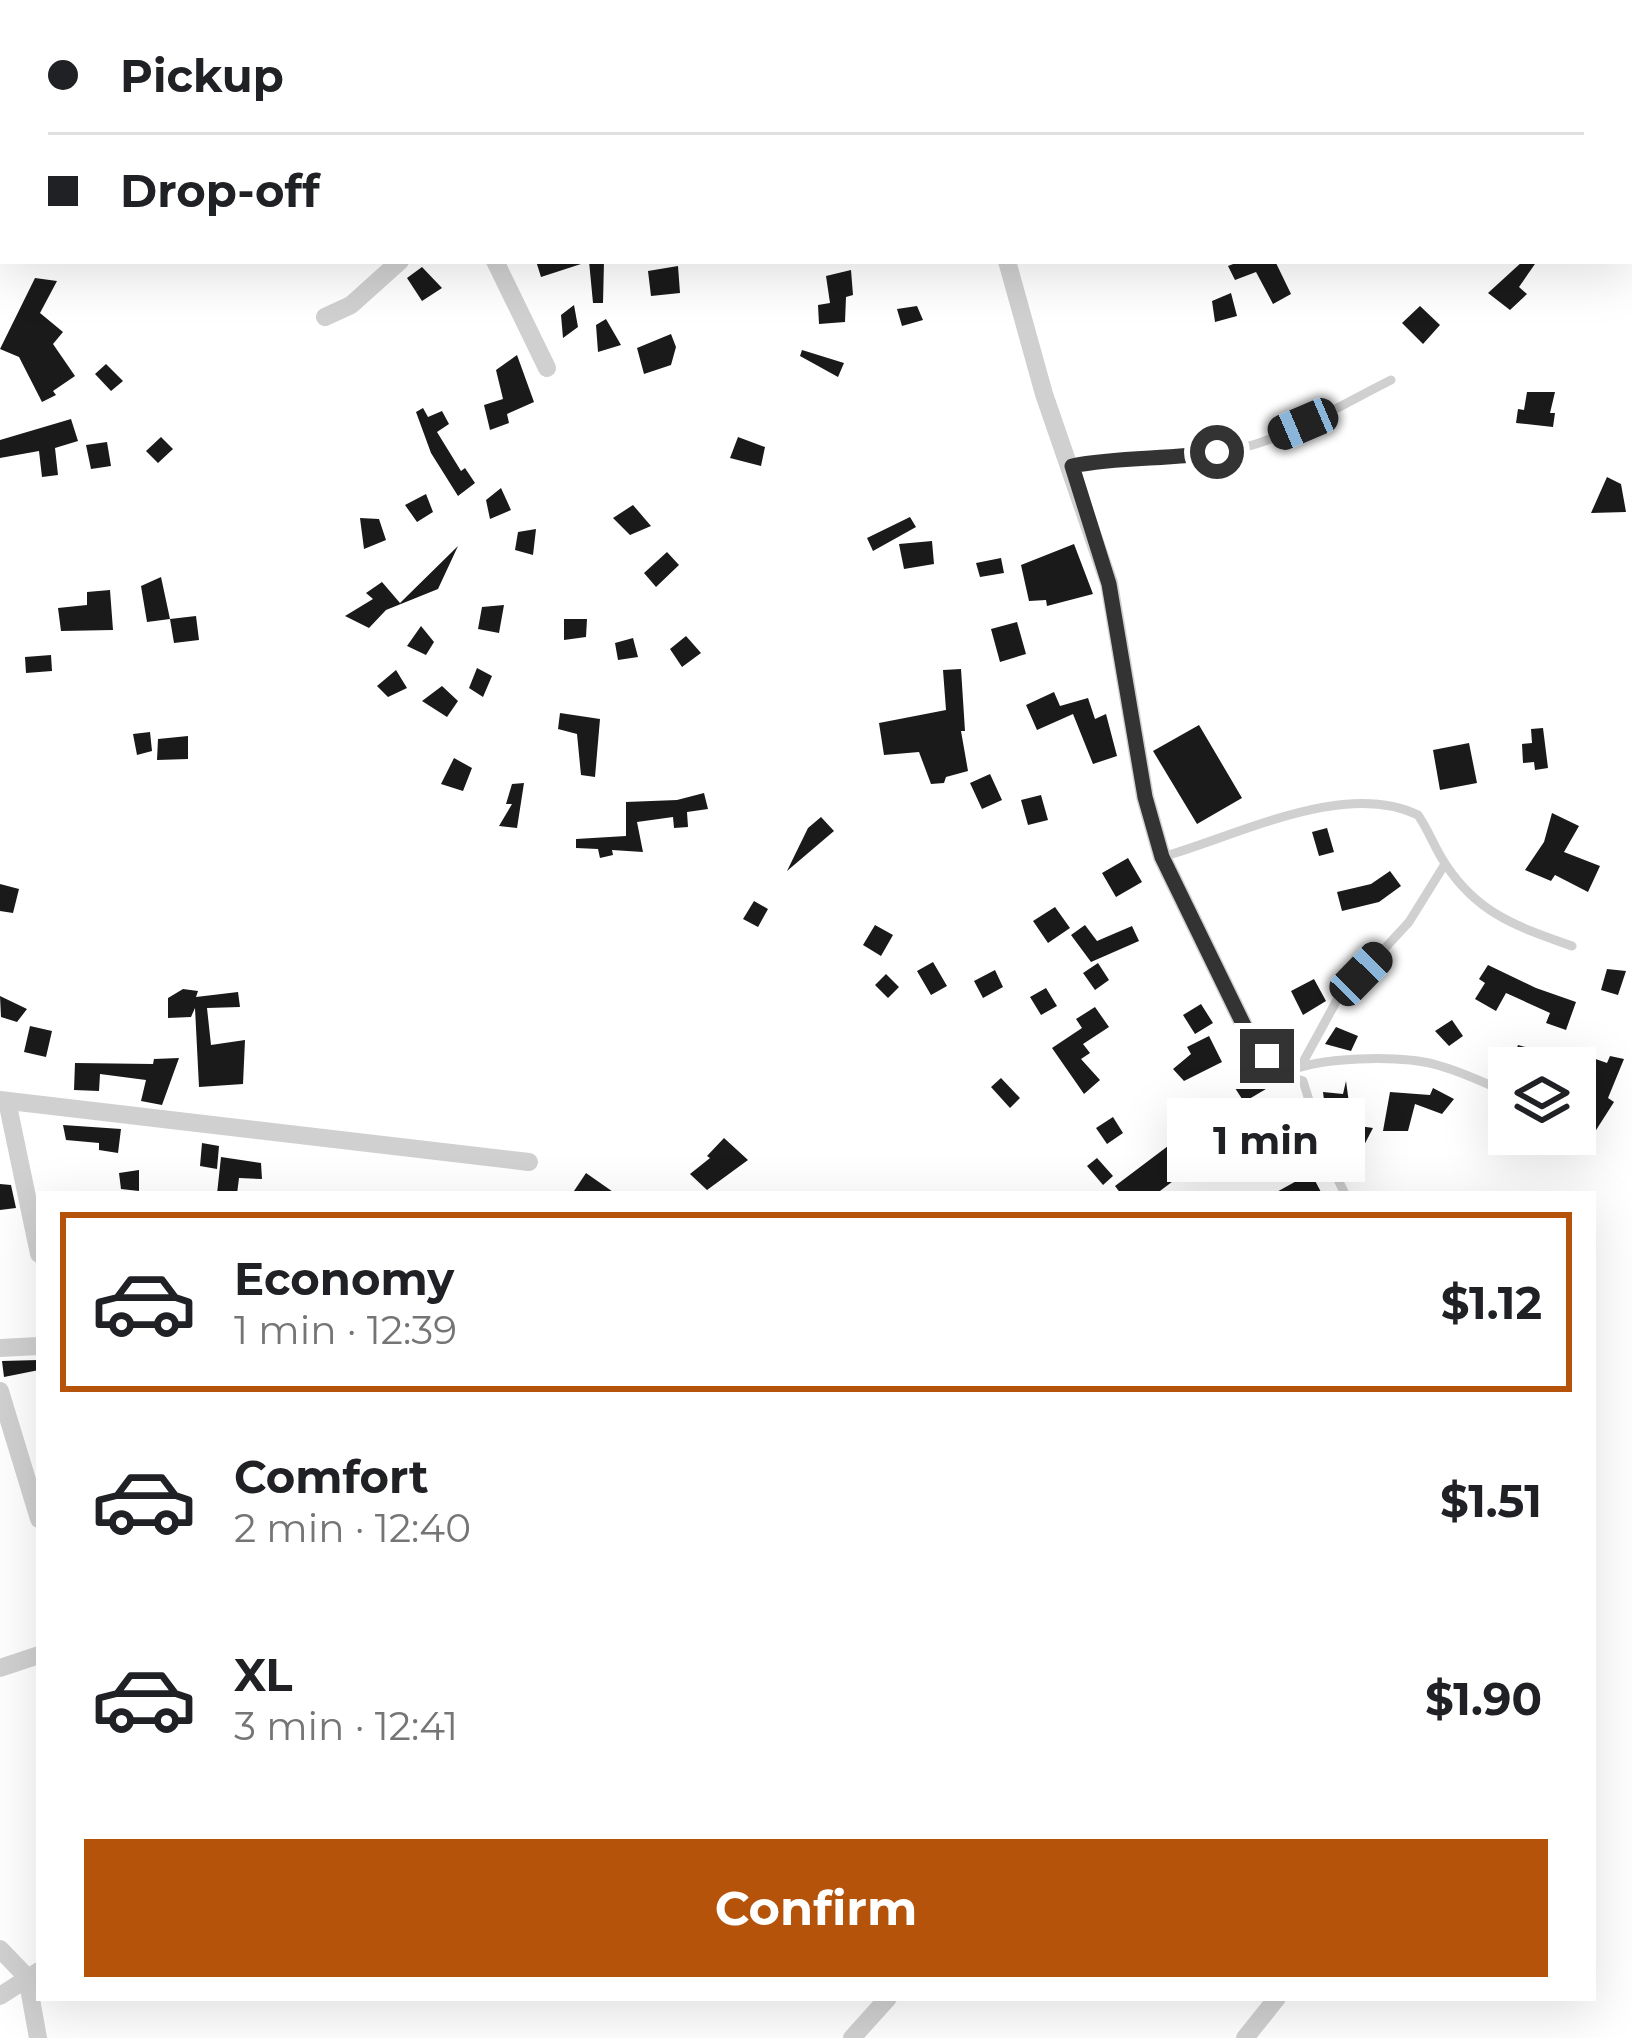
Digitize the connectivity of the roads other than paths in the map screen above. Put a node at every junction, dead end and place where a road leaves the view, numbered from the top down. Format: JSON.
{"nodes":[{"id":1,"x":397,"y":264,"type":"edge"},
{"id":2,"x":496,"y":264,"type":"edge"},
{"id":3,"x":1008,"y":264,"type":"edge"},
{"id":4,"x":325,"y":317,"type":"dead end"},
{"id":5,"x":547,"y":368,"type":"dead end"},
{"id":6,"x":1391,"y":380,"type":"dead end"},
{"id":7,"x":1072,"y":466,"type":"junction"},
{"id":8,"x":1162,"y":857,"type":"junction"},
{"id":9,"x":1445,"y":864,"type":"junction"},
{"id":10,"x":1572,"y":946,"type":"dead end"},
{"id":11,"x":1302,"y":1064,"type":"junction"},
{"id":12,"x":1283,"y":1074,"type":"junction"},
{"id":13,"x":1488,"y":1084,"type":"edge"},
{"id":14,"x":3,"y":1101,"type":"edge"},
{"id":15,"x":529,"y":1162,"type":"dead end"},
{"id":16,"x":1344,"y":1191,"type":"edge"},
{"id":17,"x":36,"y":1241,"type":"edge"},
{"id":18,"x":36,"y":1346,"type":"edge"},
{"id":19,"x":0,"y":1348,"type":"edge"},
{"id":20,"x":0,"y":1391,"type":"edge"},
{"id":21,"x":34,"y":1484,"type":"edge"},
{"id":22,"x":36,"y":1655,"type":"edge"},
{"id":23,"x":0,"y":1668,"type":"edge"},
{"id":24,"x":0,"y":1949,"type":"edge"},
{"id":25,"x":33,"y":1974,"type":"edge"},
{"id":26,"x":0,"y":1996,"type":"edge"},
{"id":27,"x":885,"y":2001,"type":"edge"},
{"id":28,"x":1275,"y":2001,"type":"edge"},
{"id":29,"x":38,"y":2038,"type":"edge"},
{"id":30,"x":852,"y":2038,"type":"edge"},
{"id":31,"x":1245,"y":2038,"type":"edge"}],
"edges":[{"from":1,"to":4,"type":"street"},
{"from":2,"to":5,"type":"street"},
{"from":3,"to":7,"type":"street"},
{"from":6,"to":7,"type":"lane"},
{"from":7,"to":8,"type":"street"},
{"from":8,"to":9,"type":"lane"},
{"from":8,"to":12,"type":"street"},
{"from":9,"to":10,"type":"lane"},
{"from":9,"to":11,"type":"lane"},
{"from":11,"to":12,"type":"lane"},
{"from":11,"to":13,"type":"lane"},
{"from":12,"to":16,"type":"lane"},
{"from":14,"to":15,"type":"street"},
{"from":14,"to":17,"type":"street"},
{"from":18,"to":19,"type":"street"},
{"from":20,"to":21,"type":"street"},
{"from":22,"to":23,"type":"street"},
{"from":24,"to":25,"type":"street"},
{"from":25,"to":26,"type":"street"},
{"from":25,"to":29,"type":"street"},
{"from":27,"to":30,"type":"street"},
{"from":28,"to":31,"type":"street"}]}
